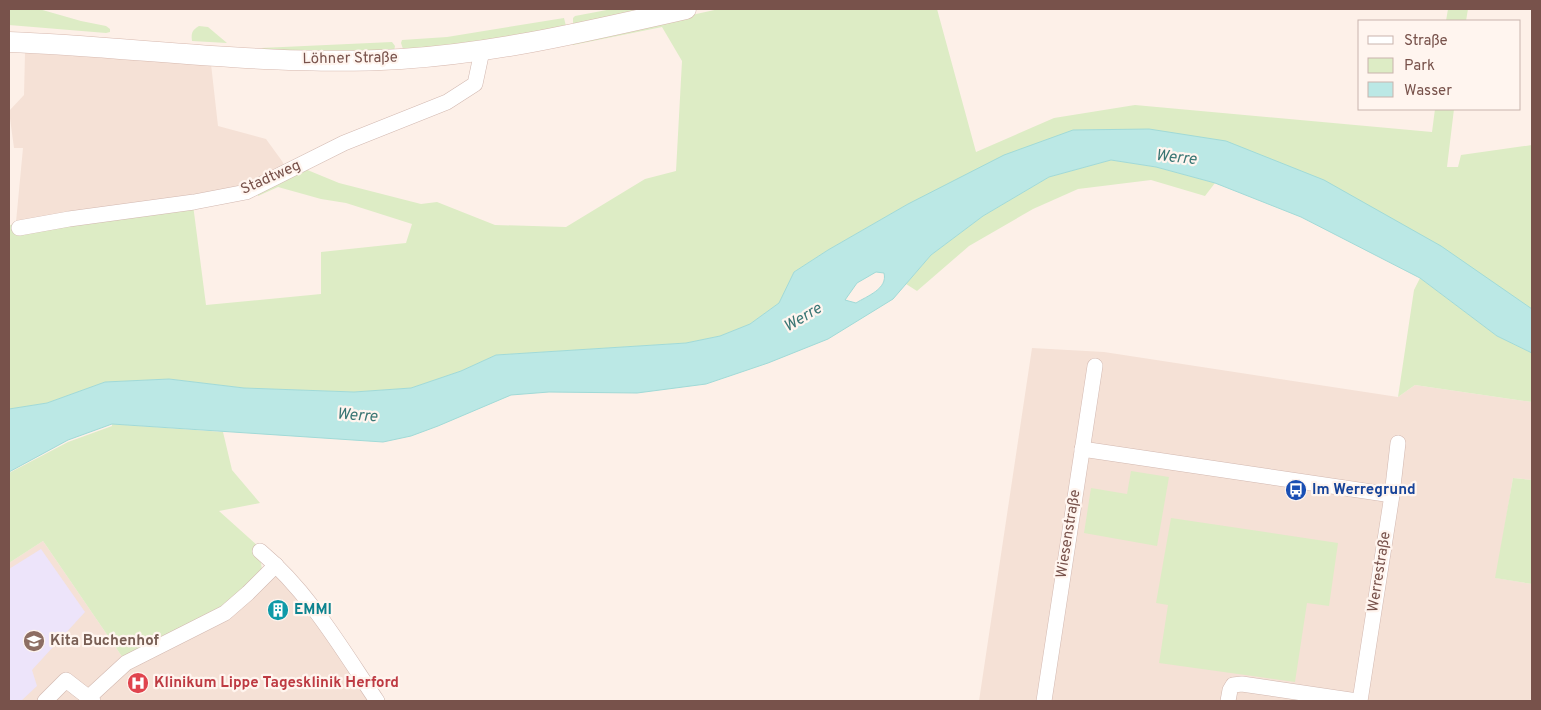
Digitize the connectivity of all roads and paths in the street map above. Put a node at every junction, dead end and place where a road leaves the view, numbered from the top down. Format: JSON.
{"nodes":[{"id":1,"x":686,"y":9,"type":"edge"},
{"id":2,"x":9,"y":42,"type":"edge"},
{"id":3,"x":482,"y":51,"type":"junction"},
{"id":4,"x":19,"y":228,"type":"dead end"},
{"id":5,"x":1095,"y":366,"type":"dead end"},
{"id":6,"x":1398,"y":443,"type":"dead end"},
{"id":7,"x":1082,"y":449,"type":"junction"},
{"id":8,"x":1392,"y":495,"type":"junction"},
{"id":9,"x":260,"y":551,"type":"dead end"},
{"id":10,"x":276,"y":565,"type":"junction"},
{"id":11,"x":90,"y":699,"type":"edge"},
{"id":12,"x":46,"y":701,"type":"edge"},
{"id":13,"x":377,"y":701,"type":"edge"},
{"id":14,"x":1044,"y":701,"type":"edge"},
{"id":15,"x":1228,"y":701,"type":"edge"},
{"id":16,"x":1359,"y":701,"type":"edge"}],
"edges":[{"from":1,"to":3,"type":"main road","name":"Löhner Straße"},
{"from":2,"to":3,"type":"main road","name":"Löhner Straße"},
{"from":3,"to":4,"type":"street","name":"Stadtweg"},
{"from":5,"to":7,"type":"street","name":"Wiesenstraße"},
{"from":6,"to":8,"type":"street","name":"Werrestraße"},
{"from":7,"to":8,"type":"street"},
{"from":7,"to":14,"type":"street","name":"Wiesenstraße"},
{"from":8,"to":16,"type":"street","name":"Werrestraße"},
{"from":9,"to":10,"type":"street"},
{"from":10,"to":11,"type":"street"},
{"from":10,"to":13,"type":"street"},
{"from":11,"to":12,"type":"street"},
{"from":15,"to":16,"type":"street"}]}
